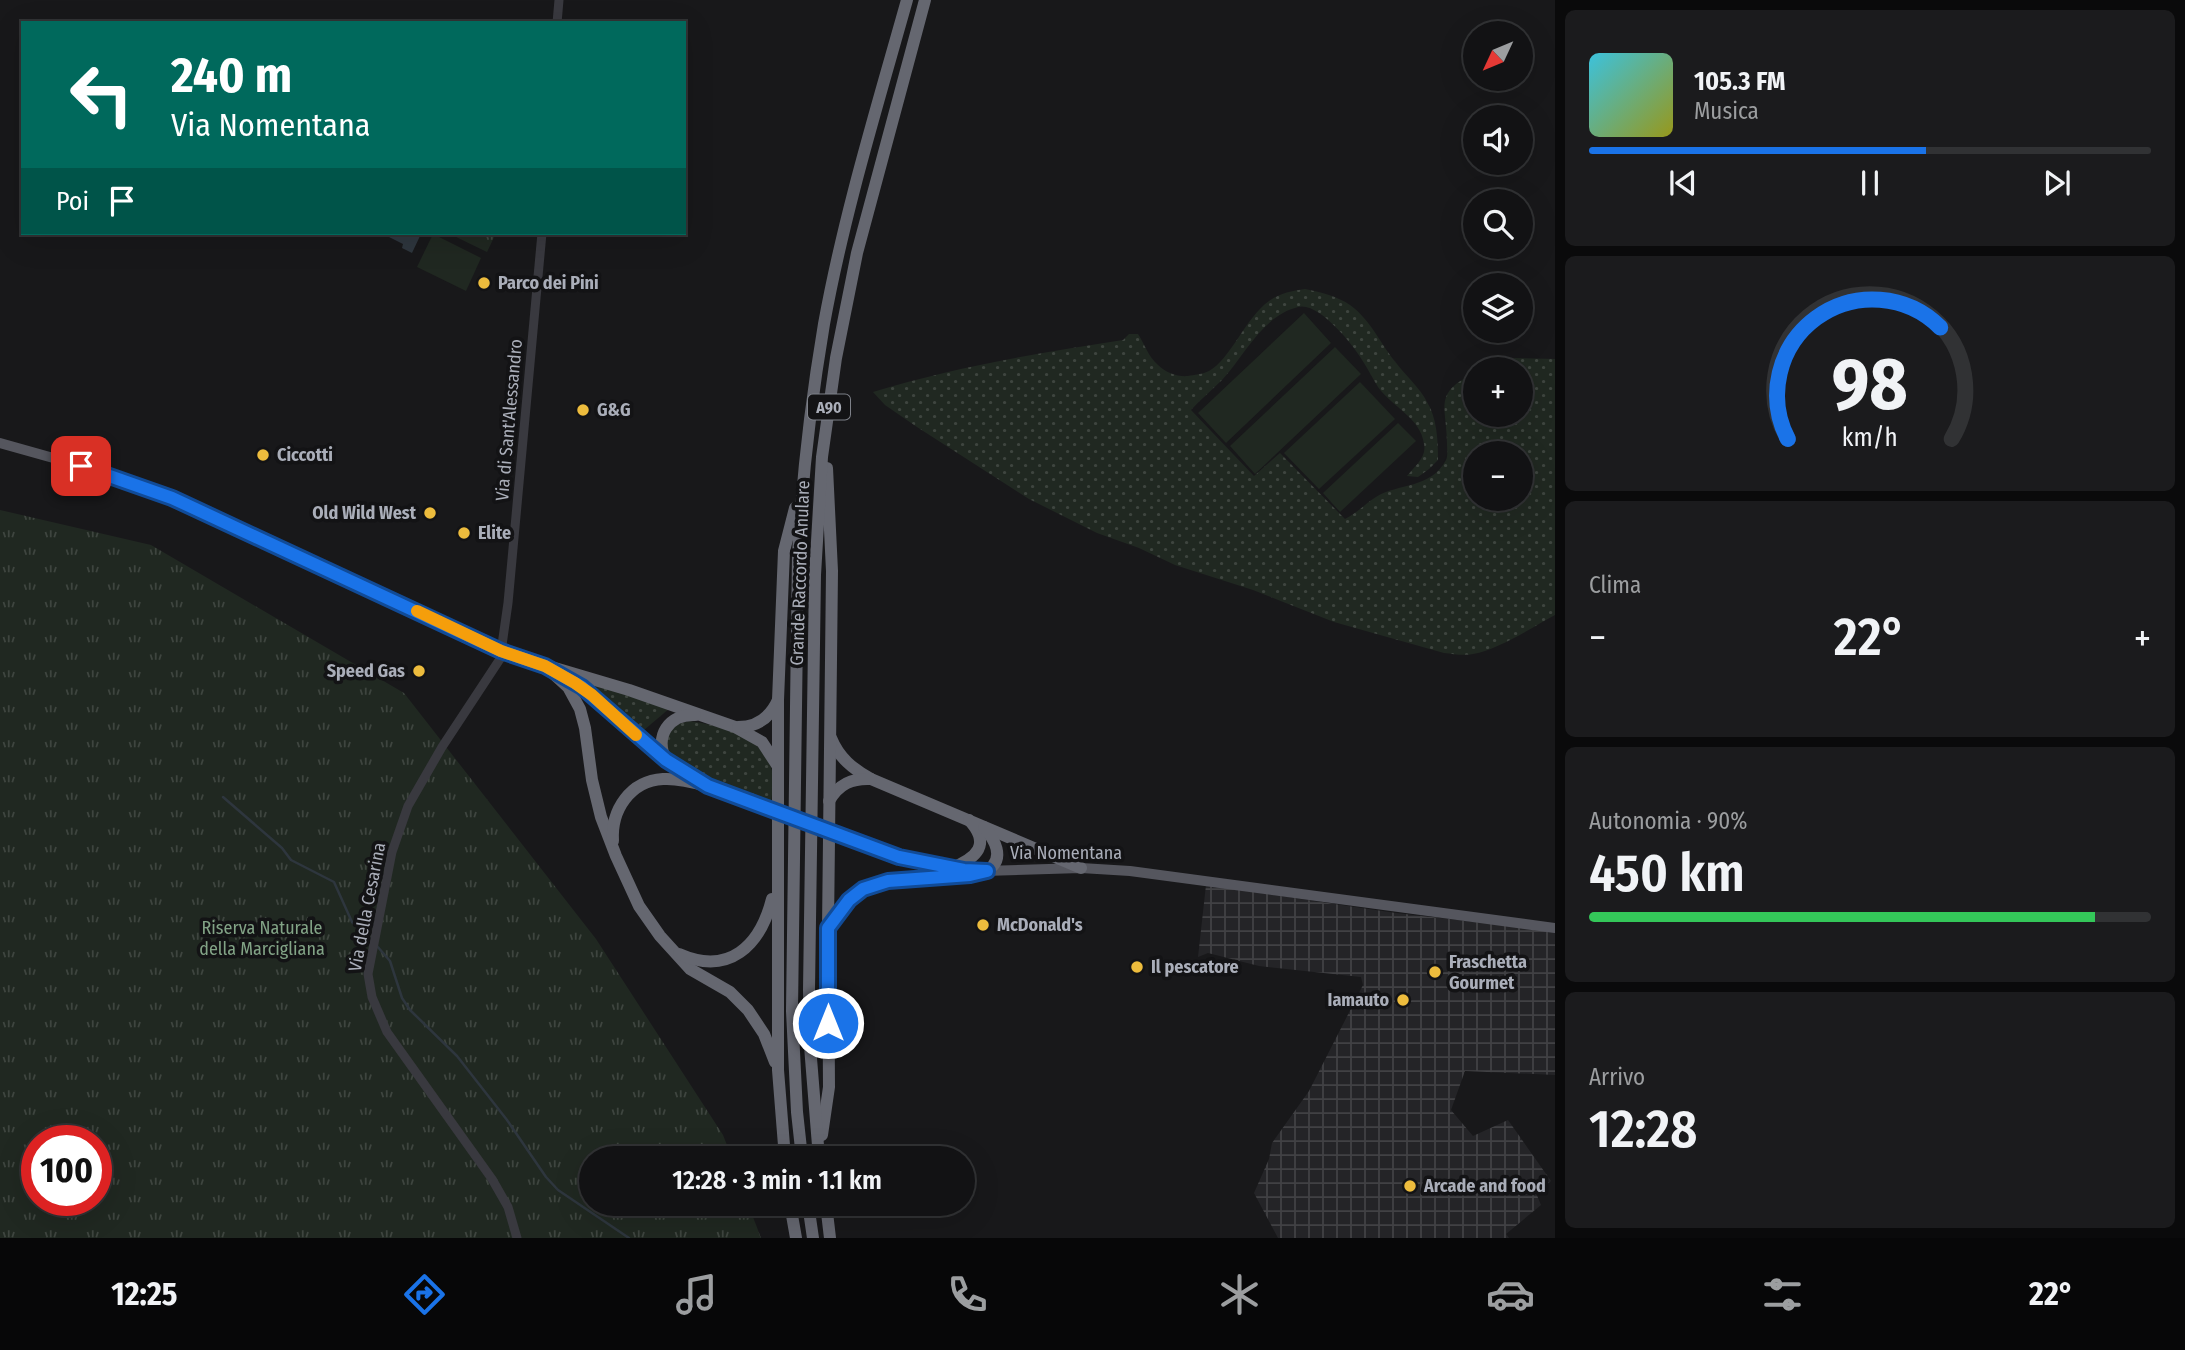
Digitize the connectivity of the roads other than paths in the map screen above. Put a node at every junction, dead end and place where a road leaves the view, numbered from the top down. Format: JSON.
{"nodes":[{"id":1,"x":559,"y":0,"type":"edge"},
{"id":2,"x":907,"y":0,"type":"edge"},
{"id":3,"x":925,"y":0,"type":"edge"},
{"id":4,"x":557,"y":21,"type":"edge"},
{"id":5,"x":542,"y":235,"type":"edge"},
{"id":6,"x":824,"y":441,"type":"junction"},
{"id":7,"x":0,"y":443,"type":"edge"},
{"id":8,"x":802,"y":487,"type":"junction"},
{"id":9,"x":501,"y":651,"type":"junction"},
{"id":10,"x":545,"y":666,"type":"junction"},
{"id":11,"x":778,"y":700,"type":"junction"},
{"id":12,"x":699,"y":716,"type":"junction"},
{"id":13,"x":735,"y":727,"type":"junction"},
{"id":14,"x":830,"y":734,"type":"junction"},
{"id":15,"x":666,"y":760,"type":"junction"},
{"id":16,"x":778,"y":767,"type":"junction"},
{"id":17,"x":871,"y":779,"type":"junction"},
{"id":18,"x":708,"y":786,"type":"junction"},
{"id":19,"x":829,"y":802,"type":"junction"},
{"id":20,"x":966,"y":818,"type":"junction"},
{"id":21,"x":982,"y":825,"type":"junction"},
{"id":22,"x":616,"y":856,"type":"junction"},
{"id":23,"x":952,"y":868,"type":"junction"},
{"id":24,"x":1081,"y":868,"type":"junction"},
{"id":25,"x":987,"y":871,"type":"junction"},
{"id":26,"x":777,"y":882,"type":"junction"},
{"id":27,"x":828,"y":928,"type":"junction"},
{"id":28,"x":1555,"y":928,"type":"edge"},
{"id":29,"x":672,"y":950,"type":"junction"},
{"id":30,"x":778,"y":1070,"type":"junction"},
{"id":31,"x":784,"y":1146,"type":"edge"},
{"id":32,"x":801,"y":1146,"type":"edge"},
{"id":33,"x":818,"y":1146,"type":"edge"},
{"id":34,"x":821,"y":1146,"type":"edge"},
{"id":35,"x":792,"y":1216,"type":"edge"},
{"id":36,"x":810,"y":1216,"type":"edge"},
{"id":37,"x":827,"y":1216,"type":"edge"},
{"id":38,"x":517,"y":1238,"type":"edge"},
{"id":39,"x":796,"y":1238,"type":"edge"},
{"id":40,"x":813,"y":1238,"type":"edge"},
{"id":41,"x":830,"y":1238,"type":"edge"}],
"edges":[{"from":1,"to":4,"type":"street"},
{"from":2,"to":8,"type":"highway","name":"Grande Raccordo Anulare","number":"A90"},
{"from":3,"to":6,"type":"highway","name":"Grande Raccordo Anulare","number":"A90"},
{"from":5,"to":9,"type":"street","name":"Via di Sant'Alessandro"},
{"from":6,"to":14,"type":"highway"},
{"from":6,"to":33,"type":"highway","name":"Grande Raccordo Anulare","number":"A90"},
{"from":7,"to":9,"type":"main road","name":"Via Nomentana"},
{"from":8,"to":11,"type":"highway"},
{"from":8,"to":32,"type":"highway","name":"Grande Raccordo Anulare","number":"A90"},
{"from":9,"to":10,"type":"main road","name":"Via Nomentana"},
{"from":9,"to":38,"type":"street","name":"Via della Cesarina"},
{"from":10,"to":12,"type":"highway"},
{"from":10,"to":15,"type":"main road","name":"Via Nomentana"},
{"from":10,"to":22,"type":"highway"},
{"from":11,"to":13,"type":"highway"},
{"from":11,"to":16,"type":"highway"},
{"from":12,"to":13,"type":"highway"},
{"from":12,"to":15,"type":"highway"},
{"from":13,"to":16,"type":"highway"},
{"from":14,"to":17,"type":"highway"},
{"from":14,"to":19,"type":"highway"},
{"from":15,"to":18,"type":"main road","name":"Via Nomentana"},
{"from":16,"to":26,"type":"highway"},
{"from":17,"to":19,"type":"highway"},
{"from":17,"to":20,"type":"highway"},
{"from":18,"to":22,"type":"highway"},
{"from":18,"to":23,"type":"main road","name":"Via Nomentana","bridge":true},
{"from":19,"to":27,"type":"highway"},
{"from":20,"to":21,"type":"highway"},
{"from":20,"to":23,"type":"highway"},
{"from":21,"to":24,"type":"highway"},
{"from":21,"to":25,"type":"highway"},
{"from":22,"to":29,"type":"highway"},
{"from":23,"to":25,"type":"main road","name":"Via Nomentana"},
{"from":24,"to":25,"type":"main road","name":"Via Nomentana"},
{"from":24,"to":28,"type":"main road","name":"Via Nomentana"},
{"from":25,"to":27,"type":"highway"},
{"from":26,"to":29,"type":"highway"},
{"from":26,"to":30,"type":"highway"},
{"from":27,"to":34,"type":"highway"},
{"from":29,"to":30,"type":"highway"},
{"from":30,"to":31,"type":"highway"},
{"from":35,"to":39,"type":"highway"},
{"from":36,"to":40,"type":"highway"},
{"from":37,"to":41,"type":"highway"}]}
